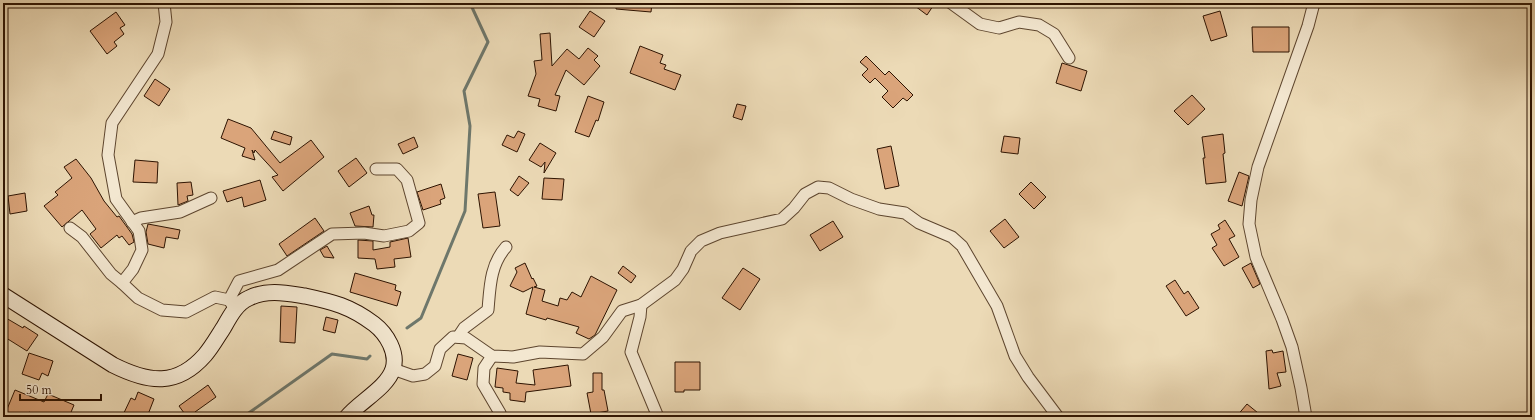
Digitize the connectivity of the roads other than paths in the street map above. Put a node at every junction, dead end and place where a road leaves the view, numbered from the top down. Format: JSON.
{"nodes":[{"id":1,"x":164,"y":3,"type":"edge"},
{"id":2,"x":951,"y":3,"type":"edge"},
{"id":3,"x":1314,"y":3,"type":"edge"},
{"id":4,"x":1069,"y":58,"type":"dead end"},
{"id":5,"x":376,"y":169,"type":"dead end"},
{"id":6,"x":211,"y":198,"type":"dead end"},
{"id":7,"x":132,"y":222,"type":"junction"},
{"id":8,"x":70,"y":228,"type":"dead end"},
{"id":9,"x":506,"y":247,"type":"dead end"},
{"id":10,"x":122,"y":283,"type":"junction"},
{"id":11,"x":3,"y":295,"type":"edge"},
{"id":12,"x":232,"y":305,"type":"junction"},
{"id":13,"x":641,"y":305,"type":"junction"},
{"id":14,"x":458,"y":337,"type":"junction"},
{"id":15,"x":492,"y":356,"type":"junction"},
{"id":16,"x":393,"y":369,"type":"junction"},
{"id":17,"x":347,"y":417,"type":"edge"},
{"id":18,"x":498,"y":417,"type":"edge"},
{"id":19,"x":658,"y":417,"type":"edge"},
{"id":20,"x":1058,"y":417,"type":"edge"},
{"id":21,"x":1306,"y":417,"type":"edge"}],
"edges":[{"from":1,"to":7,"type":"street"},
{"from":2,"to":4,"type":"street"},
{"from":3,"to":21,"type":"street"},
{"from":5,"to":12,"type":"street"},
{"from":6,"to":7,"type":"street"},
{"from":7,"to":10,"type":"street"},
{"from":8,"to":10,"type":"street"},
{"from":9,"to":14,"type":"street"},
{"from":10,"to":12,"type":"street"},
{"from":11,"to":12,"type":"main road"},
{"from":12,"to":16,"type":"main road"},
{"from":13,"to":15,"type":"street"},
{"from":13,"to":19,"type":"street"},
{"from":13,"to":20,"type":"street"},
{"from":14,"to":15,"type":"street"},
{"from":14,"to":16,"type":"street"},
{"from":15,"to":18,"type":"street"},
{"from":16,"to":17,"type":"main road"}]}
